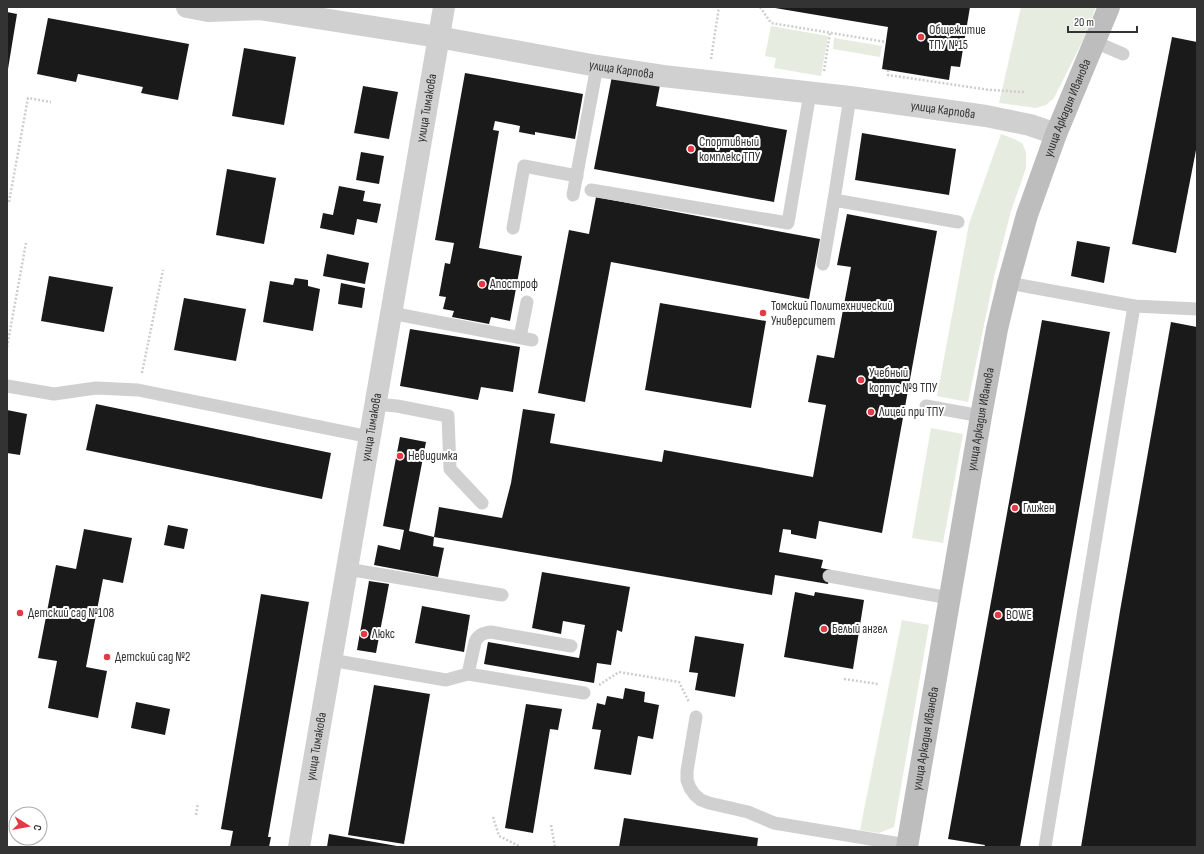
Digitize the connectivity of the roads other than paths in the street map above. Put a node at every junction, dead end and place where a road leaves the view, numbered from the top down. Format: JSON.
{"nodes":[{"id":1,"x":187,"y":7,"type":"edge"},
{"id":2,"x":444,"y":7,"type":"edge"},
{"id":3,"x":1109,"y":7,"type":"edge"},
{"id":4,"x":438,"y":37,"type":"junction"},
{"id":5,"x":1095,"y":42,"type":"junction"},
{"id":6,"x":1123,"y":54,"type":"dead end"},
{"id":7,"x":597,"y":66,"type":"junction"},
{"id":8,"x":815,"y":94,"type":"junction"},
{"id":9,"x":850,"y":97,"type":"junction"},
{"id":10,"x":1056,"y":134,"type":"junction"},
{"id":11,"x":577,"y":176,"type":"junction"},
{"id":12,"x":591,"y":190,"type":"dead end"},
{"id":13,"x":573,"y":195,"type":"dead end"},
{"id":14,"x":834,"y":200,"type":"junction"},
{"id":15,"x":958,"y":222,"type":"dead end"},
{"id":16,"x":513,"y":228,"type":"dead end"},
{"id":17,"x":823,"y":264,"type":"dead end"},
{"id":18,"x":1008,"y":282,"type":"junction"},
{"id":19,"x":527,"y":302,"type":"dead end"},
{"id":20,"x":1134,"y":306,"type":"junction"},
{"id":21,"x":1197,"y":309,"type":"edge"},
{"id":22,"x":391,"y":313,"type":"junction"},
{"id":23,"x":7,"y":386,"type":"edge"},
{"id":24,"x":375,"y":404,"type":"junction"},
{"id":25,"x":926,"y":406,"type":"dead end"},
{"id":26,"x":981,"y":416,"type":"junction"},
{"id":27,"x":370,"y":437,"type":"junction"},
{"id":28,"x":482,"y":503,"type":"dead end"},
{"id":29,"x":347,"y":569,"type":"junction"},
{"id":30,"x":830,"y":576,"type":"dead end"},
{"id":31,"x":502,"y":596,"type":"dead end"},
{"id":32,"x":949,"y":598,"type":"junction"},
{"id":33,"x":571,"y":646,"type":"dead end"},
{"id":34,"x":331,"y":660,"type":"junction"},
{"id":35,"x":468,"y":674,"type":"junction"},
{"id":36,"x":584,"y":693,"type":"road end"},
{"id":37,"x":696,"y":717,"type":"road end"},
{"id":38,"x":907,"y":846,"type":"edge"},
{"id":39,"x":299,"y":847,"type":"edge"},
{"id":40,"x":1045,"y":847,"type":"edge"}],
"edges":[{"from":1,"to":4,"type":"street","name":"улица Карпова"},
{"from":2,"to":4,"type":"street","name":"улица Тимакова"},
{"from":3,"to":5,"type":"street","name":"улица Аркадия Иванова"},
{"from":4,"to":7,"type":"street","name":"улица Карпова"},
{"from":4,"to":22,"type":"street","name":"улица Тимакова"},
{"from":5,"to":6,"type":"lane"},
{"from":5,"to":10,"type":"street","name":"улица Аркадия Иванова"},
{"from":7,"to":8,"type":"street","name":"улица Карпова"},
{"from":7,"to":11,"type":"lane"},
{"from":8,"to":9,"type":"street","name":"улица Карпова"},
{"from":8,"to":12,"type":"lane"},
{"from":9,"to":10,"type":"street","name":"улица Карпова"},
{"from":9,"to":14,"type":"lane"},
{"from":10,"to":18,"type":"street","name":"улица Аркадия Иванова"},
{"from":11,"to":13,"type":"lane"},
{"from":11,"to":16,"type":"lane"},
{"from":14,"to":15,"type":"lane"},
{"from":14,"to":17,"type":"lane"},
{"from":18,"to":20,"type":"lane"},
{"from":18,"to":26,"type":"street","name":"улица Аркадия Иванова"},
{"from":19,"to":22,"type":"lane"},
{"from":20,"to":21,"type":"lane"},
{"from":20,"to":40,"type":"lane"},
{"from":22,"to":24,"type":"street","name":"улица Тимакова"},
{"from":23,"to":27,"type":"lane"},
{"from":24,"to":27,"type":"street","name":"улица Тимакова"},
{"from":24,"to":28,"type":"lane"},
{"from":25,"to":26,"type":"lane"},
{"from":26,"to":32,"type":"street","name":"улица Аркадия Иванова"},
{"from":27,"to":29,"type":"street","name":"улица Тимакова"},
{"from":29,"to":31,"type":"lane"},
{"from":29,"to":34,"type":"street","name":"улица Тимакова"},
{"from":30,"to":32,"type":"lane"},
{"from":32,"to":38,"type":"street","name":"улица Аркадия Иванова"},
{"from":33,"to":35,"type":"lane"},
{"from":34,"to":35,"type":"lane"},
{"from":34,"to":39,"type":"street","name":"улица Тимакова"},
{"from":35,"to":36,"type":"lane"},
{"from":37,"to":38,"type":"lane"}]}
